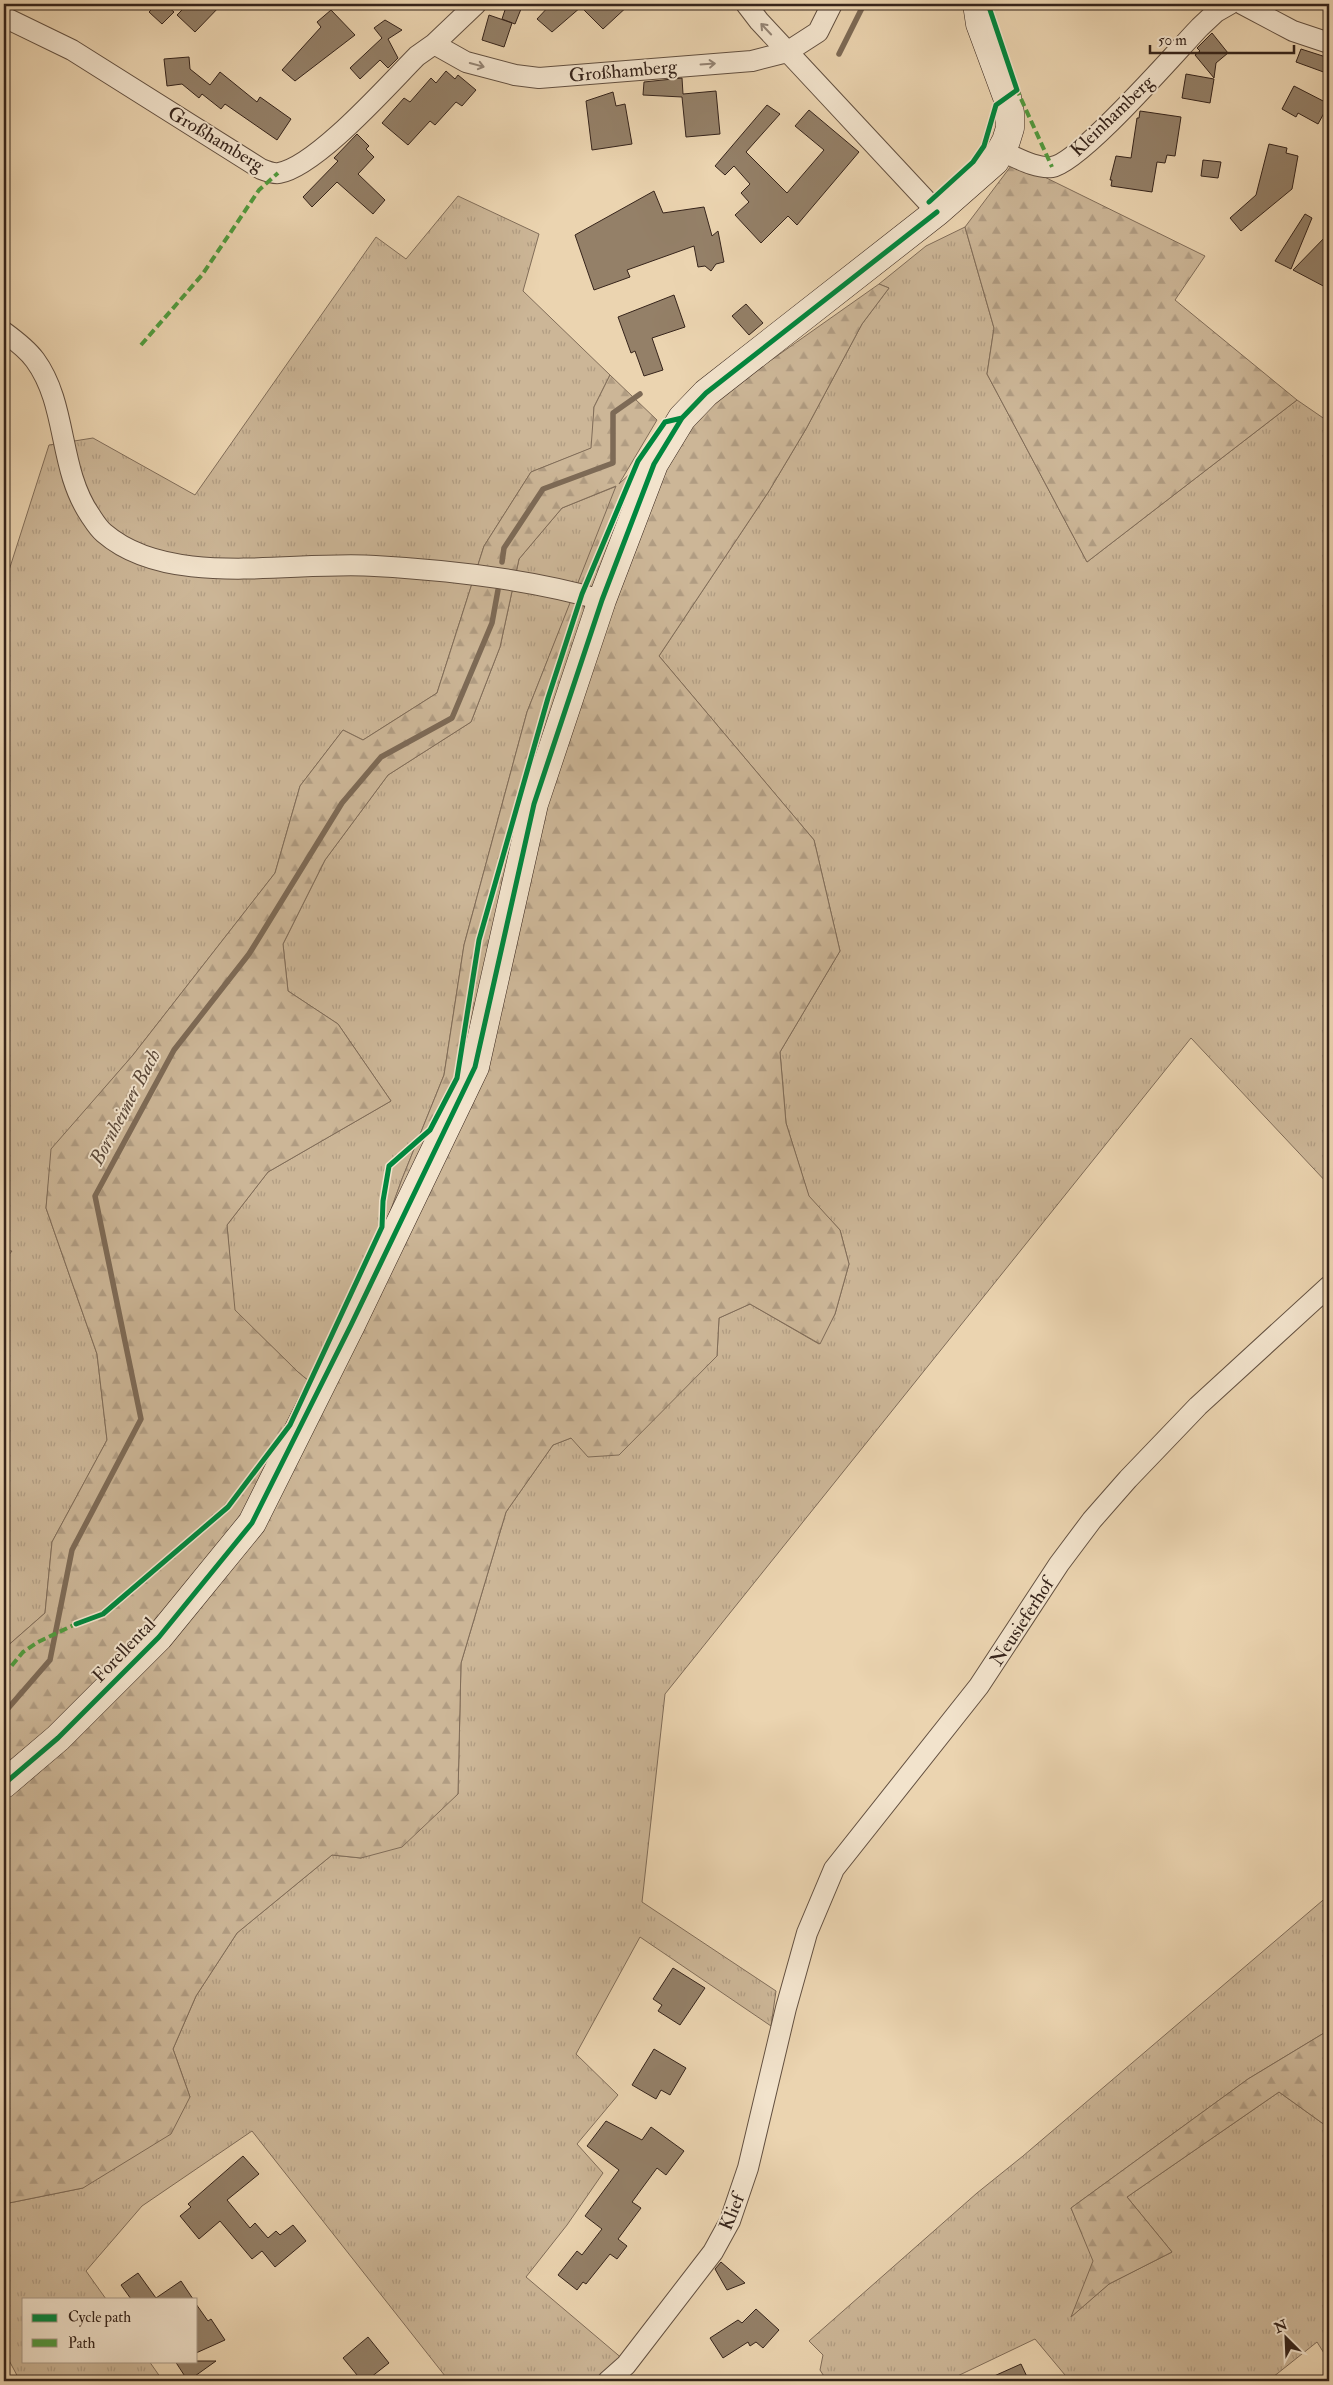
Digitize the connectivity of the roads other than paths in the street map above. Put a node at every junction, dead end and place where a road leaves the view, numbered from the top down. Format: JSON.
{"nodes":[{"id":1,"x":476,"y":4,"type":"edge"},
{"id":2,"x":746,"y":4,"type":"edge"},
{"id":3,"x":832,"y":4,"type":"edge"},
{"id":4,"x":977,"y":4,"type":"edge"},
{"id":5,"x":1230,"y":4,"type":"edge"},
{"id":6,"x":1242,"y":4,"type":"edge"},
{"id":7,"x":4,"y":17,"type":"edge"},
{"id":8,"x":1329,"y":43,"type":"edge"},
{"id":9,"x":434,"y":44,"type":"junction"},
{"id":10,"x":787,"y":52,"type":"junction"},
{"id":11,"x":1001,"y":151,"type":"junction"},
{"id":12,"x":937,"y":212,"type":"junction"},
{"id":13,"x":4,"y":332,"type":"edge"},
{"id":14,"x":602,"y":600,"type":"junction"},
{"id":15,"x":1329,"y":1286,"type":"edge"},
{"id":16,"x":4,"y":1784,"type":"edge"},
{"id":17,"x":786,"y":2008,"type":"joint"},
{"id":18,"x":608,"y":2381,"type":"edge"}],
"edges":[{"from":1,"to":9,"type":"street","name":"Großhamberg"},
{"from":10,"to":2,"type":"street","one_way":true},
{"from":3,"to":10,"type":"street","name":"Großhamberg"},
{"from":4,"to":11,"type":"street","name":"Forellental"},
{"from":5,"to":11,"type":"street","name":"Kleinhamberg"},
{"from":6,"to":8,"type":"street"},
{"from":7,"to":9,"type":"street","name":"Großhamberg"},
{"from":9,"to":10,"type":"street","name":"Großhamberg","one_way":true},
{"from":10,"to":12,"type":"street"},
{"from":11,"to":12,"type":"street","name":"Forellental"},
{"from":12,"to":14,"type":"street","name":"Forellental"},
{"from":13,"to":14,"type":"street"},
{"from":14,"to":16,"type":"street","name":"Forellental"},
{"from":15,"to":17,"type":"street","name":"Neusieferhof"},
{"from":17,"to":18,"type":"street","name":"Klief"}]}
